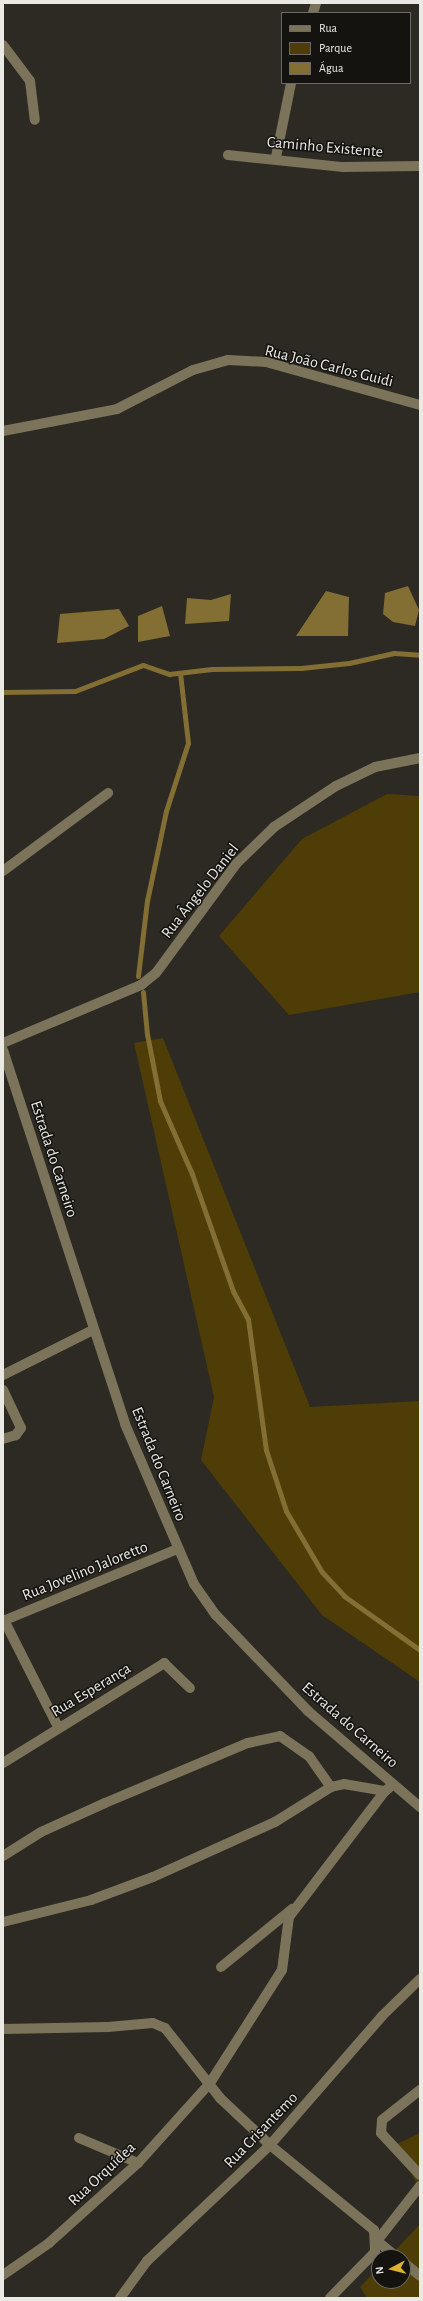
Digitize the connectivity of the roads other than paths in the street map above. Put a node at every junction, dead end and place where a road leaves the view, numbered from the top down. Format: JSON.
{"nodes":[{"id":1,"x":3,"y":45,"type":"edge"},
{"id":2,"x":291,"y":84,"type":"edge"},
{"id":3,"x":35,"y":120,"type":"dead end"},
{"id":4,"x":228,"y":155,"type":"dead end"},
{"id":5,"x":276,"y":157,"type":"junction"},
{"id":6,"x":420,"y":166,"type":"edge"},
{"id":7,"x":420,"y":405,"type":"edge"},
{"id":8,"x":3,"y":431,"type":"edge"},
{"id":9,"x":420,"y":758,"type":"edge"},
{"id":10,"x":108,"y":793,"type":"dead end"},
{"id":11,"x":3,"y":871,"type":"edge"},
{"id":12,"x":3,"y":1043,"type":"edge"},
{"id":13,"x":3,"y":1050,"type":"edge"},
{"id":14,"x":93,"y":1330,"type":"junction"},
{"id":15,"x":3,"y":1375,"type":"edge"},
{"id":16,"x":3,"y":1390,"type":"edge"},
{"id":17,"x":3,"y":1439,"type":"edge"},
{"id":18,"x":178,"y":1549,"type":"junction"},
{"id":19,"x":4,"y":1621,"type":"edge"},
{"id":20,"x":190,"y":1688,"type":"dead end"},
{"id":21,"x":58,"y":1727,"type":"junction"},
{"id":22,"x":3,"y":1763,"type":"edge"},
{"id":23,"x":394,"y":1784,"type":"junction"},
{"id":24,"x":331,"y":1787,"type":"junction"},
{"id":25,"x":385,"y":1791,"type":"junction"},
{"id":26,"x":420,"y":1807,"type":"edge"},
{"id":27,"x":3,"y":1856,"type":"edge"},
{"id":28,"x":297,"y":1906,"type":"junction"},
{"id":29,"x":3,"y":1922,"type":"edge"},
{"id":30,"x":221,"y":1967,"type":"dead end"},
{"id":31,"x":420,"y":1979,"type":"edge"},
{"id":32,"x":3,"y":2029,"type":"edge"},
{"id":33,"x":210,"y":2083,"type":"junction"},
{"id":34,"x":420,"y":2090,"type":"edge"},
{"id":35,"x":79,"y":2138,"type":"dead end"},
{"id":36,"x":270,"y":2146,"type":"junction"},
{"id":37,"x":138,"y":2163,"type":"junction"},
{"id":38,"x":420,"y":2175,"type":"edge"},
{"id":39,"x":420,"y":2186,"type":"edge"},
{"id":40,"x":377,"y":2240,"type":"junction"},
{"id":41,"x":388,"y":2249,"type":"edge"},
{"id":42,"x":411,"y":2269,"type":"edge"},
{"id":43,"x":3,"y":2275,"type":"edge"},
{"id":44,"x":420,"y":2276,"type":"edge"},
{"id":45,"x":120,"y":2298,"type":"edge"},
{"id":46,"x":330,"y":2298,"type":"edge"}],
"edges":[{"from":1,"to":3,"type":"street"},
{"from":2,"to":5,"type":"street"},
{"from":4,"to":5,"type":"street","name":"Caminho Existente"},
{"from":5,"to":6,"type":"street","name":"Caminho Existente"},
{"from":7,"to":8,"type":"street","name":"Rua João Carlos Guidi"},
{"from":9,"to":12,"type":"street","name":"Rua Ângelo Daniel"},
{"from":10,"to":11,"type":"street"},
{"from":13,"to":14,"type":"street","name":"Estrada do Carneiro"},
{"from":14,"to":15,"type":"street"},
{"from":14,"to":18,"type":"street","name":"Estrada do Carneiro"},
{"from":16,"to":17,"type":"street"},
{"from":18,"to":19,"type":"street","name":"Rua Jovelino Jaloretto"},
{"from":18,"to":23,"type":"street","name":"Estrada do Carneiro"},
{"from":19,"to":21,"type":"street"},
{"from":20,"to":21,"type":"street","name":"Rua Esperança"},
{"from":21,"to":22,"type":"street","name":"Rua Esperança"},
{"from":23,"to":25,"type":"street"},
{"from":23,"to":26,"type":"street","name":"Estrada do Carneiro"},
{"from":24,"to":25,"type":"street"},
{"from":24,"to":27,"type":"street"},
{"from":24,"to":29,"type":"street"},
{"from":25,"to":28,"type":"street"},
{"from":28,"to":30,"type":"street"},
{"from":28,"to":33,"type":"street","name":"Rua Orquídea"},
{"from":31,"to":36,"type":"street","name":"Rua Crisantemo"},
{"from":32,"to":33,"type":"street"},
{"from":33,"to":36,"type":"street"},
{"from":33,"to":37,"type":"street","name":"Rua Orquídea"},
{"from":34,"to":38,"type":"street"},
{"from":35,"to":37,"type":"street"},
{"from":36,"to":40,"type":"street"},
{"from":36,"to":45,"type":"street","name":"Rua Crisantemo"},
{"from":37,"to":43,"type":"street","name":"Rua Orquídea"},
{"from":39,"to":40,"type":"street"},
{"from":40,"to":41,"type":"street"},
{"from":40,"to":46,"type":"street"},
{"from":42,"to":44,"type":"street"}]}
